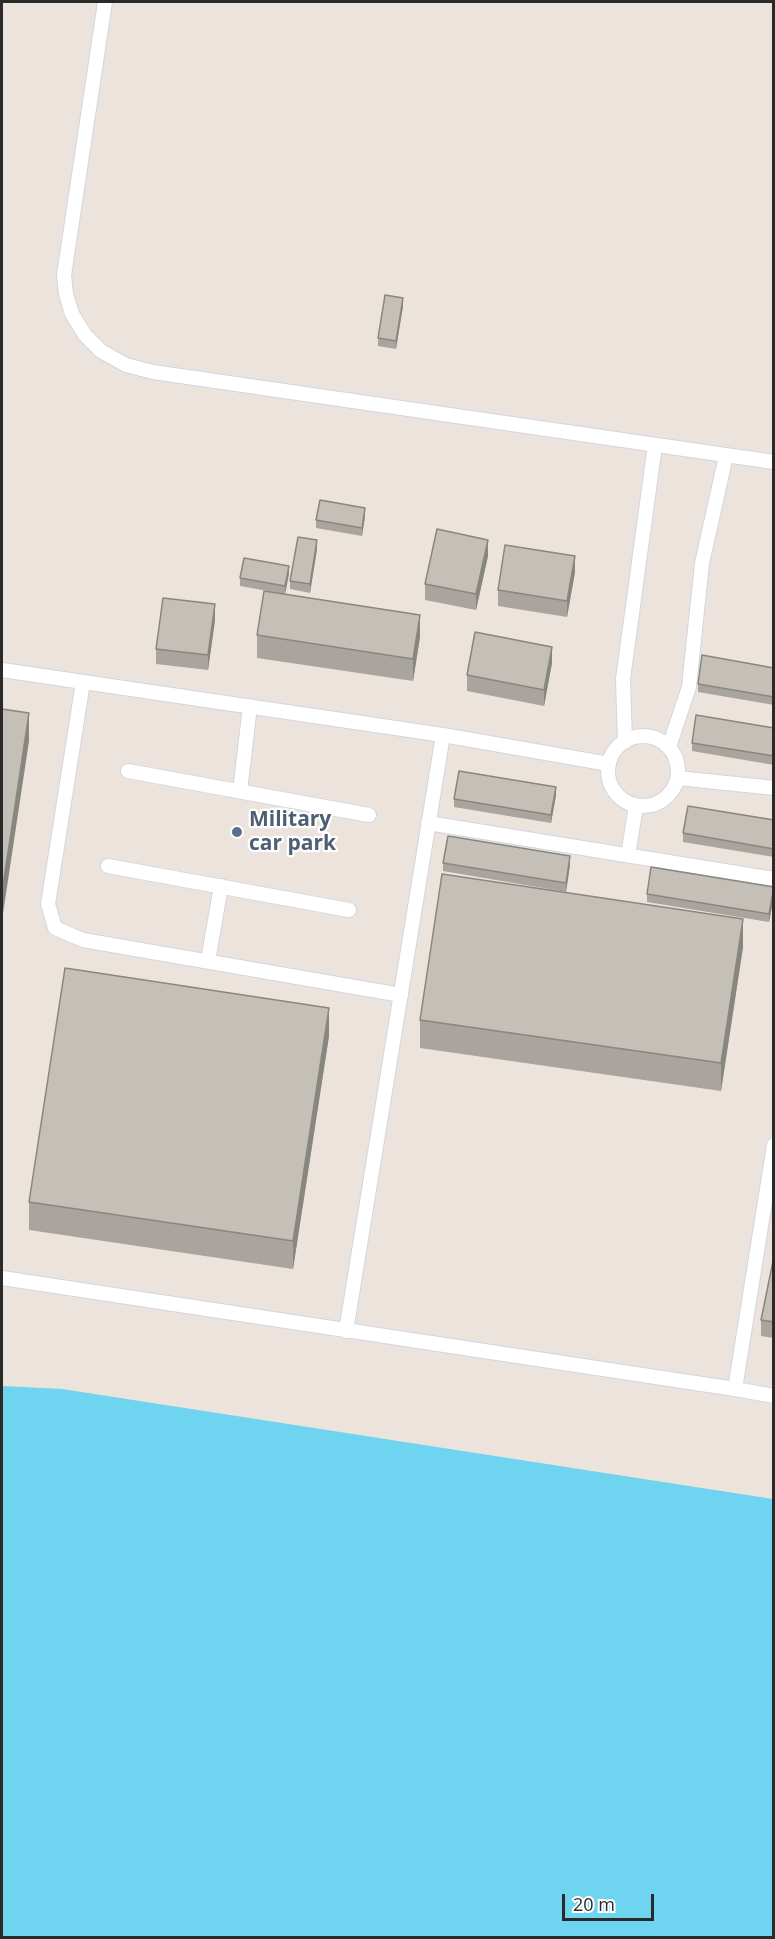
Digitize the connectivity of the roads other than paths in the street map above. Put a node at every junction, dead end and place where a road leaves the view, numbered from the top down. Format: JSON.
{"nodes":[{"id":1,"x":105,"y":2,"type":"edge"},
{"id":2,"x":655,"y":445,"type":"junction"},
{"id":3,"x":726,"y":456,"type":"junction"},
{"id":4,"x":774,"y":462,"type":"edge"},
{"id":5,"x":2,"y":670,"type":"edge"},
{"id":6,"x":82,"y":682,"type":"junction"},
{"id":7,"x":250,"y":706,"type":"junction"},
{"id":8,"x":442,"y":735,"type":"junction"},
{"id":9,"x":625,"y":742,"type":"junction"},
{"id":10,"x":669,"y":747,"type":"junction"},
{"id":11,"x":609,"y":764,"type":"junction"},
{"id":12,"x":128,"y":771,"type":"dead end"},
{"id":13,"x":678,"y":778,"type":"junction"},
{"id":14,"x":774,"y":788,"type":"edge"},
{"id":15,"x":240,"y":791,"type":"junction"},
{"id":16,"x":636,"y":806,"type":"junction"},
{"id":17,"x":369,"y":814,"type":"dead end"},
{"id":18,"x":428,"y":823,"type":"junction"},
{"id":19,"x":628,"y":855,"type":"junction"},
{"id":20,"x":108,"y":866,"type":"dead end"},
{"id":21,"x":774,"y":879,"type":"edge"},
{"id":22,"x":222,"y":886,"type":"junction"},
{"id":23,"x":349,"y":910,"type":"dead end"},
{"id":24,"x":208,"y":961,"type":"junction"},
{"id":25,"x":401,"y":995,"type":"junction"},
{"id":26,"x":774,"y":1145,"type":"edge"},
{"id":27,"x":2,"y":1278,"type":"edge"},
{"id":28,"x":346,"y":1330,"type":"junction"},
{"id":29,"x":735,"y":1389,"type":"junction"},
{"id":30,"x":774,"y":1396,"type":"edge"}],
"edges":[{"from":1,"to":2,"type":"lane"},
{"from":2,"to":3,"type":"lane"},
{"from":2,"to":9,"type":"lane"},
{"from":3,"to":4,"type":"lane"},
{"from":3,"to":10,"type":"lane"},
{"from":5,"to":6,"type":"lane"},
{"from":6,"to":7,"type":"lane"},
{"from":6,"to":24,"type":"lane"},
{"from":7,"to":8,"type":"lane"},
{"from":7,"to":15,"type":"lane"},
{"from":8,"to":11,"type":"lane"},
{"from":8,"to":18,"type":"lane"},
{"from":9,"to":10,"type":"lane"},
{"from":9,"to":11,"type":"lane"},
{"from":10,"to":13,"type":"lane"},
{"from":11,"to":16,"type":"lane"},
{"from":12,"to":15,"type":"lane"},
{"from":13,"to":14,"type":"lane"},
{"from":13,"to":16,"type":"lane"},
{"from":15,"to":17,"type":"lane"},
{"from":16,"to":19,"type":"lane"},
{"from":18,"to":19,"type":"lane"},
{"from":18,"to":25,"type":"lane"},
{"from":19,"to":21,"type":"lane"},
{"from":20,"to":22,"type":"lane"},
{"from":22,"to":23,"type":"lane"},
{"from":22,"to":24,"type":"lane"},
{"from":24,"to":25,"type":"lane"},
{"from":25,"to":28,"type":"lane"},
{"from":26,"to":29,"type":"lane"},
{"from":27,"to":28,"type":"lane"},
{"from":28,"to":29,"type":"lane"},
{"from":29,"to":30,"type":"lane"}]}
